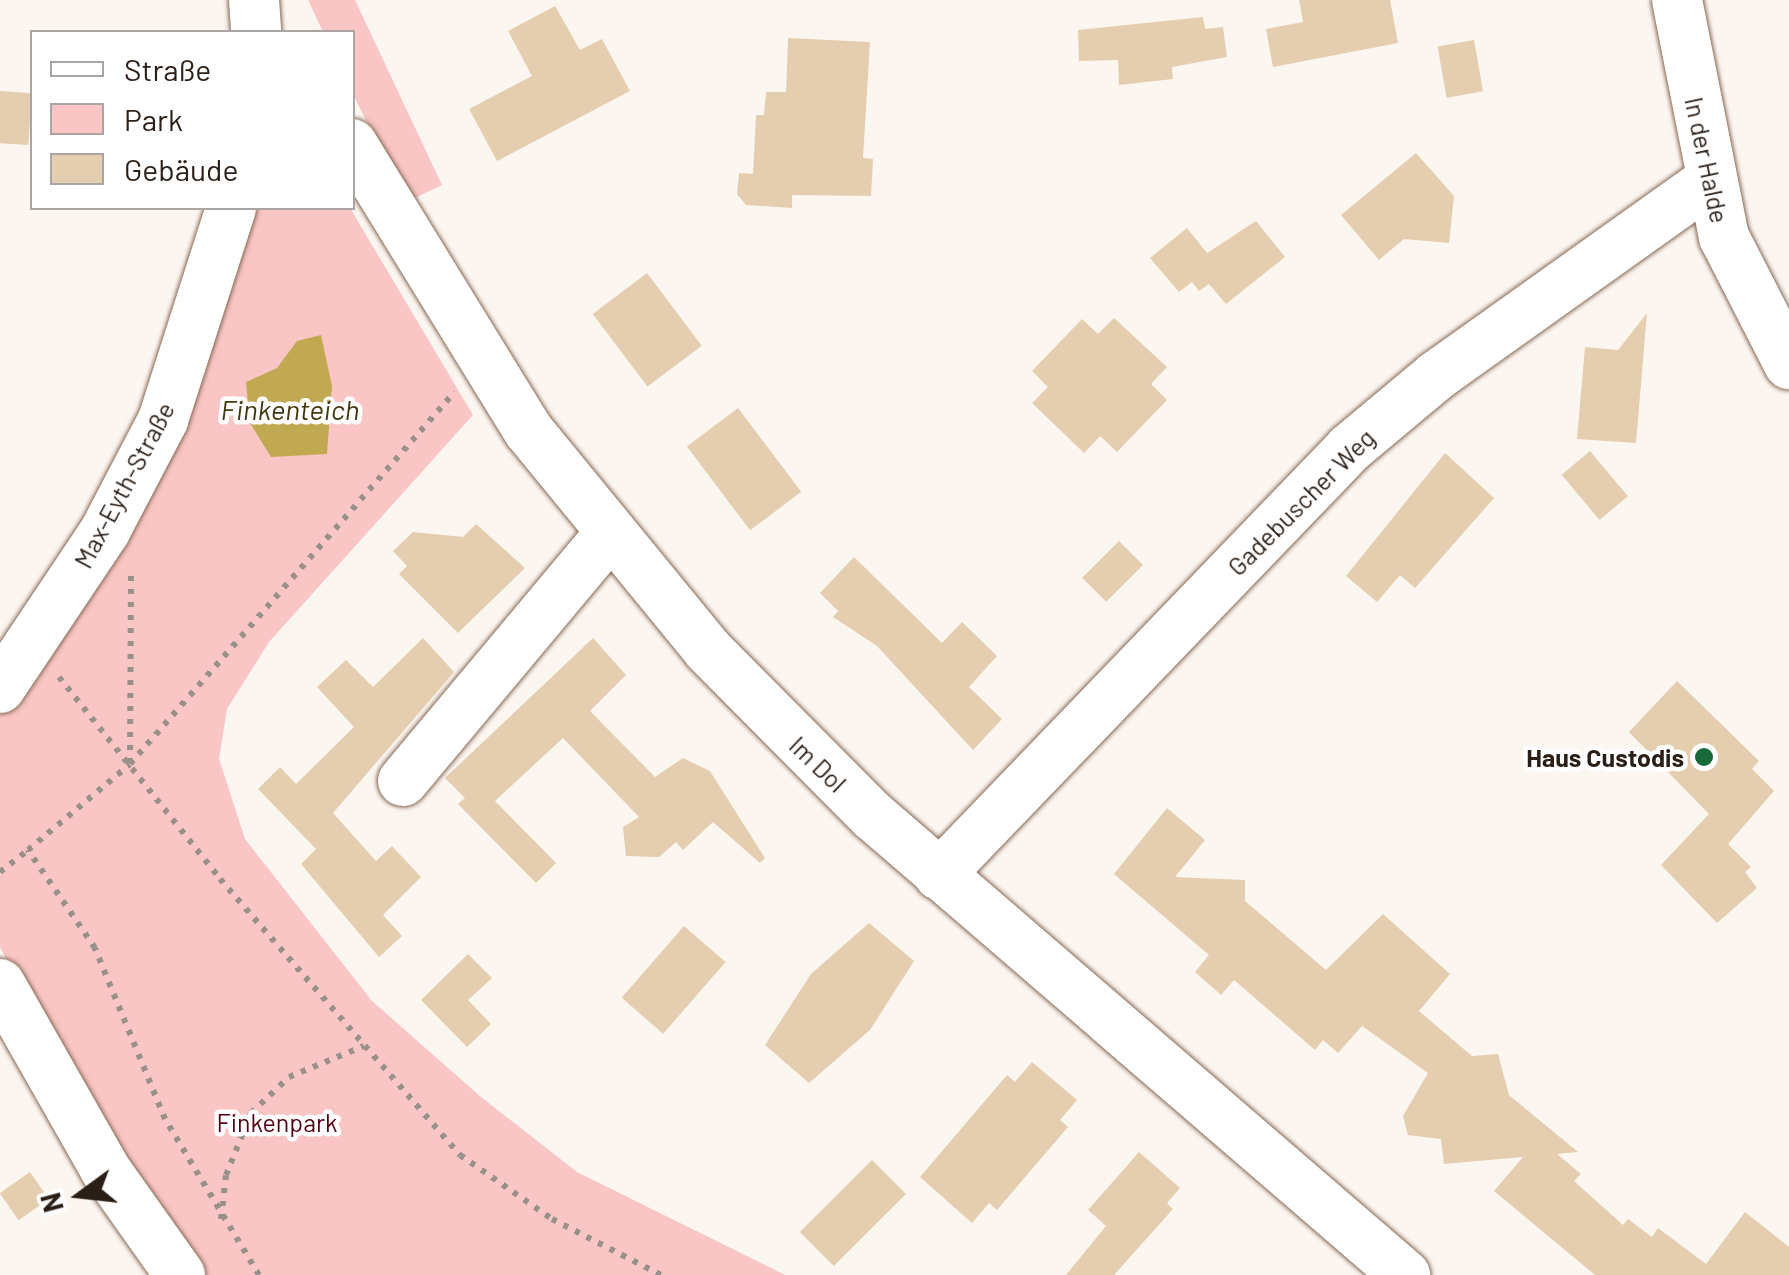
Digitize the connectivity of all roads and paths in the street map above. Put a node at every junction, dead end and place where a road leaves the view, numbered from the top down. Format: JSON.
{"nodes":[{"id":1,"x":1677,"y":0,"type":"edge"},
{"id":2,"x":355,"y":149,"type":"edge"},
{"id":3,"x":1708,"y":182,"type":"junction"},
{"id":4,"x":230,"y":210,"type":"edge"},
{"id":5,"x":1789,"y":364,"type":"edge"},
{"id":6,"x":462,"y":384,"type":"dead end"},
{"id":7,"x":608,"y":536,"type":"junction"},
{"id":8,"x":32,"y":645,"type":"junction"},
{"id":9,"x":0,"y":688,"type":"edge"},
{"id":10,"x":130,"y":764,"type":"junction"},
{"id":11,"x":403,"y":781,"type":"dead end"},
{"id":12,"x":28,"y":850,"type":"junction"},
{"id":13,"x":0,"y":872,"type":"edge"},
{"id":14,"x":940,"y":876,"type":"junction"},
{"id":15,"x":0,"y":984,"type":"edge"},
{"id":16,"x":364,"y":1046,"type":"junction"},
{"id":17,"x":220,"y":1220,"type":"junction"},
{"id":18,"x":180,"y":1275,"type":"edge"},
{"id":19,"x":259,"y":1275,"type":"edge"},
{"id":20,"x":661,"y":1275,"type":"edge"},
{"id":21,"x":1405,"y":1275,"type":"edge"}],
"edges":[{"from":1,"to":3,"type":"street","name":"In der Halde"},
{"from":2,"to":7,"type":"street","name":"Im Dol"},
{"from":3,"to":5,"type":"street","name":"In der Halde"},
{"from":3,"to":14,"type":"street","name":"Gadebuscher Weg"},
{"from":4,"to":8,"type":"street","name":"Max-Eyth-Straße"},
{"from":6,"to":10,"type":"path"},
{"from":7,"to":11,"type":"street"},
{"from":7,"to":14,"type":"street","name":"Im Dol"},
{"from":8,"to":9,"type":"street","name":"Max-Eyth-Straße"},
{"from":8,"to":10,"type":"path"},
{"from":10,"to":12,"type":"path"},
{"from":10,"to":16,"type":"path"},
{"from":12,"to":13,"type":"path"},
{"from":12,"to":17,"type":"path"},
{"from":14,"to":21,"type":"street","name":"Im Dol"},
{"from":15,"to":18,"type":"street"},
{"from":16,"to":17,"type":"path"},
{"from":16,"to":20,"type":"path"},
{"from":17,"to":19,"type":"path"}]}
